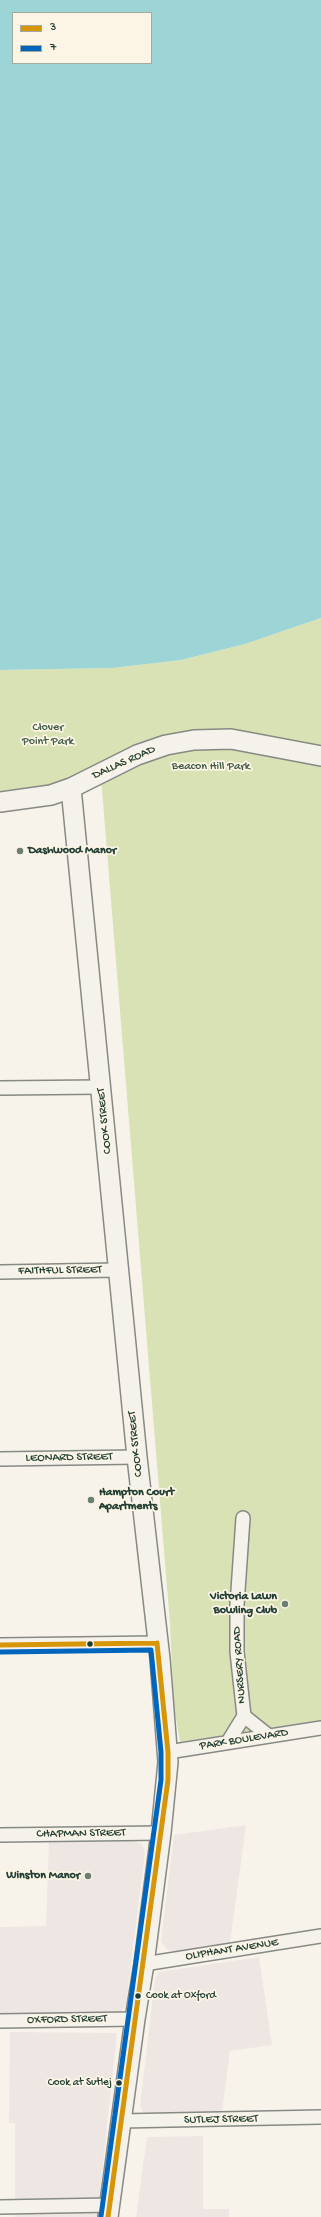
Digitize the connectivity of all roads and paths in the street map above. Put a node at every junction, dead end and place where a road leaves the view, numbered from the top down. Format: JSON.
{"nodes":[{"id":1,"x":321,"y":756,"type":"edge"},
{"id":2,"x":71,"y":788,"type":"junction"},
{"id":3,"x":0,"y":802,"type":"edge"},
{"id":4,"x":101,"y":1086,"type":"junction"},
{"id":5,"x":0,"y":1088,"type":"edge"},
{"id":6,"x":119,"y":1270,"type":"junction"},
{"id":7,"x":0,"y":1272,"type":"edge"},
{"id":8,"x":137,"y":1457,"type":"junction"},
{"id":9,"x":0,"y":1459,"type":"edge"},
{"id":10,"x":243,"y":1518,"type":"dead end"},
{"id":11,"x":157,"y":1643,"type":"junction"},
{"id":12,"x":0,"y":1646,"type":"edge"},
{"id":13,"x":244,"y":1716,"type":"junction"},
{"id":14,"x":321,"y":1728,"type":"edge"},
{"id":15,"x":269,"y":1736,"type":"junction"},
{"id":16,"x":228,"y":1742,"type":"junction"},
{"id":17,"x":168,"y":1752,"type":"junction"},
{"id":18,"x":161,"y":1833,"type":"junction"},
{"id":19,"x":0,"y":1835,"type":"edge"},
{"id":20,"x":321,"y":1936,"type":"edge"},
{"id":21,"x":144,"y":1964,"type":"junction"},
{"id":22,"x":134,"y":2019,"type":"junction"},
{"id":23,"x":0,"y":2021,"type":"edge"},
{"id":24,"x":321,"y":2117,"type":"edge"},
{"id":25,"x":121,"y":2121,"type":"junction"},
{"id":26,"x":0,"y":2207,"type":"edge"},
{"id":27,"x":109,"y":2211,"type":"edge"}],
"edges":[{"from":1,"to":2,"type":"main road","name":"DALLAS ROAD"},
{"from":2,"to":3,"type":"main road","name":"DALLAS ROAD"},
{"from":2,"to":4,"type":"main road","name":"COOK STREET"},
{"from":4,"to":5,"type":"street"},
{"from":4,"to":6,"type":"main road","name":"COOK STREET"},
{"from":6,"to":7,"type":"street","name":"FAITHFUL STREET"},
{"from":6,"to":8,"type":"main road","name":"COOK STREET"},
{"from":8,"to":9,"type":"street","name":"LEONARD STREET"},
{"from":8,"to":11,"type":"main road","name":"COOK STREET"},
{"from":10,"to":13,"type":"street","name":"NURSERY ROAD"},
{"from":11,"to":12,"type":"street"},
{"from":11,"to":17,"type":"main road","name":"COOK STREET"},
{"from":13,"to":15,"type":"street","name":"NURSERY ROAD"},
{"from":13,"to":16,"type":"street","name":"NURSERY ROAD"},
{"from":14,"to":15,"type":"street","name":"PARK BOULEVARD"},
{"from":15,"to":16,"type":"street","name":"PARK BOULEVARD"},
{"from":16,"to":17,"type":"street","name":"PARK BOULEVARD"},
{"from":17,"to":18,"type":"main road","name":"COOK STREET"},
{"from":18,"to":19,"type":"street","name":"CHAPMAN STREET"},
{"from":18,"to":21,"type":"main road","name":"COOK STREET"},
{"from":20,"to":21,"type":"street","name":"OLIPHANT AVENUE"},
{"from":21,"to":22,"type":"main road","name":"COOK STREET"},
{"from":22,"to":23,"type":"street","name":"OXFORD STREET"},
{"from":22,"to":25,"type":"main road","name":"COOK STREET"},
{"from":24,"to":25,"type":"street","name":"SUTLEJ STREET"},
{"from":25,"to":27,"type":"main road","name":"COOK STREET"},
{"from":26,"to":27,"type":"street"}]}
